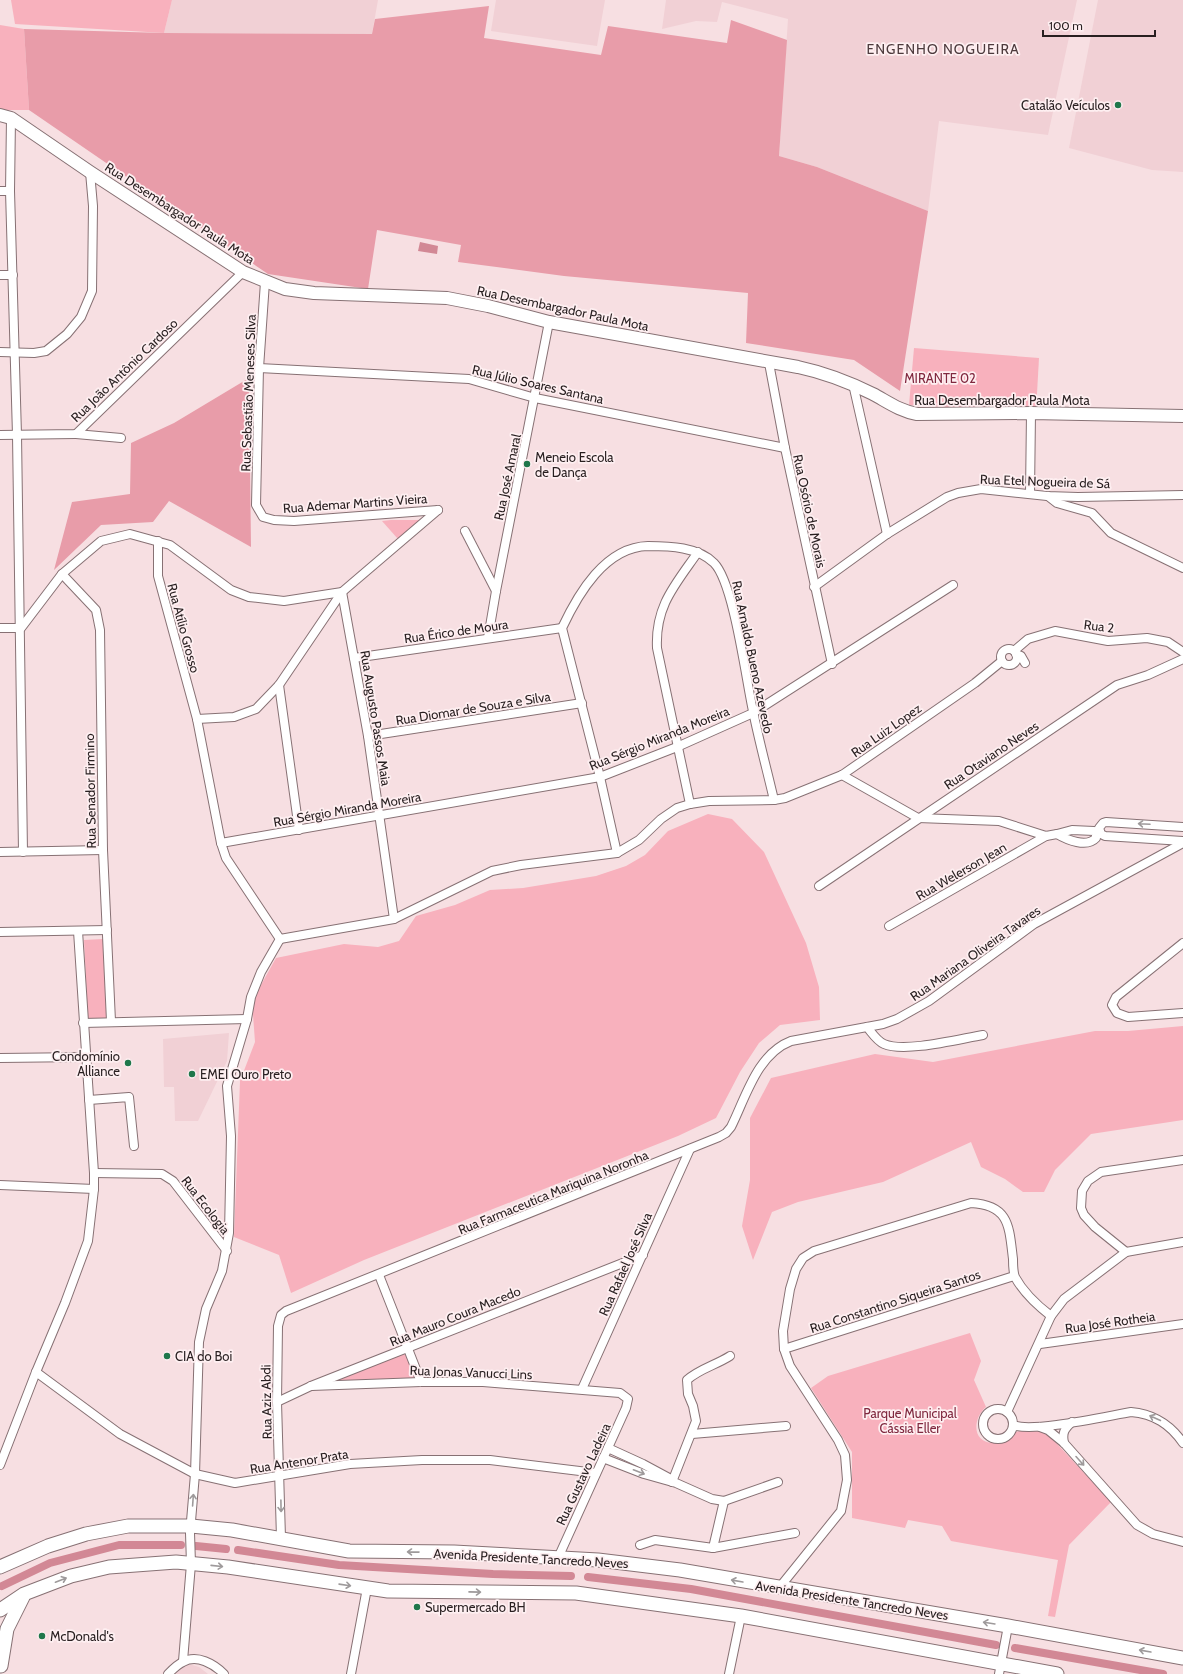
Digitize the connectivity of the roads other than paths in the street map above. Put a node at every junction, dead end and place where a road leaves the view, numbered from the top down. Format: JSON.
{"nodes":[{"id":1,"x":6,"y":117,"type":"edge"},
{"id":2,"x":90,"y":172,"type":"junction"},
{"id":3,"x":0,"y":191,"type":"edge"},
{"id":4,"x":10,"y":191,"type":"junction"},
{"id":5,"x":244,"y":272,"type":"junction"},
{"id":6,"x":0,"y":275,"type":"edge"},
{"id":7,"x":13,"y":275,"type":"junction"},
{"id":8,"x":265,"y":282,"type":"junction"},
{"id":9,"x":549,"y":322,"type":"junction"},
{"id":10,"x":0,"y":352,"type":"edge"},
{"id":11,"x":14,"y":352,"type":"junction"},
{"id":12,"x":770,"y":362,"type":"junction"},
{"id":13,"x":259,"y":368,"type":"junction"},
{"id":14,"x":853,"y":384,"type":"junction"},
{"id":15,"x":535,"y":398,"type":"junction"},
{"id":16,"x":1031,"y":413,"type":"junction"},
{"id":17,"x":1183,"y":416,"type":"edge"},
{"id":18,"x":76,"y":434,"type":"junction"},
{"id":19,"x":0,"y":435,"type":"edge"},
{"id":20,"x":17,"y":435,"type":"junction"},
{"id":21,"x":121,"y":438,"type":"dead end"},
{"id":22,"x":785,"y":448,"type":"junction"},
{"id":23,"x":1030,"y":494,"type":"junction"},
{"id":24,"x":1183,"y":495,"type":"edge"},
{"id":25,"x":1048,"y":496,"type":"junction"},
{"id":26,"x":256,"y":505,"type":"joint"},
{"id":27,"x":465,"y":531,"type":"dead end"},
{"id":28,"x":887,"y":534,"type":"junction"},
{"id":29,"x":158,"y":541,"type":"junction"},
{"id":30,"x":698,"y":552,"type":"junction"},
{"id":31,"x":1183,"y":568,"type":"edge"},
{"id":32,"x":62,"y":574,"type":"junction"},
{"id":33,"x":953,"y":585,"type":"dead end"},
{"id":34,"x":814,"y":587,"type":"junction"},
{"id":35,"x":496,"y":591,"type":"junction"},
{"id":36,"x":342,"y":592,"type":"junction"},
{"id":37,"x":0,"y":628,"type":"edge"},
{"id":38,"x":21,"y":628,"type":"junction"},
{"id":39,"x":562,"y":628,"type":"junction"},
{"id":40,"x":488,"y":638,"type":"junction"},
{"id":41,"x":1015,"y":652,"type":"junction"},
{"id":42,"x":1183,"y":652,"type":"edge"},
{"id":43,"x":354,"y":658,"type":"junction"},
{"id":44,"x":1183,"y":659,"type":"edge"},
{"id":45,"x":1002,"y":661,"type":"joint"},
{"id":46,"x":1026,"y":663,"type":"dead end"},
{"id":47,"x":832,"y":664,"type":"junction"},
{"id":48,"x":279,"y":685,"type":"junction"},
{"id":49,"x":582,"y":703,"type":"junction"},
{"id":50,"x":753,"y":713,"type":"junction"},
{"id":51,"x":198,"y":719,"type":"junction"},
{"id":52,"x":368,"y":736,"type":"junction"},
{"id":53,"x":677,"y":747,"type":"junction"},
{"id":54,"x":842,"y":775,"type":"junction"},
{"id":55,"x":600,"y":777,"type":"junction"},
{"id":56,"x":774,"y":800,"type":"junction"},
{"id":57,"x":690,"y":804,"type":"junction"},
{"id":58,"x":379,"y":815,"type":"junction"},
{"id":59,"x":918,"y":818,"type":"junction"},
{"id":60,"x":1183,"y":827,"type":"edge"},
{"id":61,"x":299,"y":830,"type":"junction"},
{"id":62,"x":1058,"y":834,"type":"dead end"},
{"id":63,"x":1046,"y":836,"type":"junction"},
{"id":64,"x":1183,"y":842,"type":"edge"},
{"id":65,"x":221,"y":843,"type":"junction"},
{"id":66,"x":103,"y":850,"type":"junction"},
{"id":67,"x":0,"y":852,"type":"edge"},
{"id":68,"x":23,"y":852,"type":"junction"},
{"id":69,"x":617,"y":853,"type":"junction"},
{"id":70,"x":819,"y":886,"type":"dead end"},
{"id":71,"x":394,"y":919,"type":"junction"},
{"id":72,"x":889,"y":926,"type":"dead end"},
{"id":73,"x":107,"y":930,"type":"junction"},
{"id":74,"x":78,"y":931,"type":"junction"},
{"id":75,"x":0,"y":932,"type":"edge"},
{"id":76,"x":280,"y":939,"type":"junction"},
{"id":77,"x":1183,"y":943,"type":"edge"},
{"id":78,"x":1183,"y":1013,"type":"edge"},
{"id":79,"x":247,"y":1019,"type":"junction"},
{"id":80,"x":111,"y":1021,"type":"junction"},
{"id":81,"x":83,"y":1022,"type":"junction"},
{"id":82,"x":867,"y":1027,"type":"junction"},
{"id":83,"x":983,"y":1035,"type":"dead end"},
{"id":84,"x":791,"y":1041,"type":"joint"},
{"id":85,"x":86,"y":1057,"type":"junction"},
{"id":86,"x":0,"y":1058,"type":"edge"},
{"id":87,"x":89,"y":1100,"type":"junction"},
{"id":88,"x":134,"y":1146,"type":"dead end"},
{"id":89,"x":690,"y":1149,"type":"junction"},
{"id":90,"x":1183,"y":1160,"type":"edge"},
{"id":91,"x":94,"y":1173,"type":"junction"},
{"id":92,"x":0,"y":1185,"type":"edge"},
{"id":93,"x":94,"y":1189,"type":"junction"},
{"id":94,"x":1183,"y":1242,"type":"edge"},
{"id":95,"x":227,"y":1251,"type":"junction"},
{"id":96,"x":1126,"y":1252,"type":"junction"},
{"id":97,"x":642,"y":1255,"type":"junction"},
{"id":98,"x":379,"y":1275,"type":"junction"},
{"id":99,"x":1014,"y":1276,"type":"junction"},
{"id":100,"x":281,"y":1315,"type":"joint"},
{"id":101,"x":1051,"y":1316,"type":"junction"},
{"id":102,"x":1183,"y":1324,"type":"edge"},
{"id":103,"x":1040,"y":1344,"type":"junction"},
{"id":104,"x":407,"y":1348,"type":"junction"},
{"id":105,"x":784,"y":1348,"type":"junction"},
{"id":106,"x":730,"y":1356,"type":"dead end"},
{"id":107,"x":36,"y":1372,"type":"junction"},
{"id":108,"x":421,"y":1382,"type":"junction"},
{"id":109,"x":311,"y":1386,"type":"junction"},
{"id":110,"x":582,"y":1389,"type":"junction"},
{"id":111,"x":628,"y":1399,"type":"joint"},
{"id":112,"x":277,"y":1402,"type":"junction"},
{"id":113,"x":1007,"y":1412,"type":"junction"},
{"id":114,"x":1072,"y":1422,"type":"junction"},
{"id":115,"x":1013,"y":1425,"type":"junction"},
{"id":116,"x":786,"y":1426,"type":"dead end"},
{"id":117,"x":1040,"y":1427,"type":"junction"},
{"id":118,"x":692,"y":1434,"type":"junction"},
{"id":119,"x":1064,"y":1443,"type":"junction"},
{"id":120,"x":1183,"y":1443,"type":"edge"},
{"id":121,"x":608,"y":1448,"type":"junction"},
{"id":122,"x":604,"y":1458,"type":"junction"},
{"id":123,"x":0,"y":1465,"type":"edge"},
{"id":124,"x":596,"y":1473,"type":"junction"},
{"id":125,"x":195,"y":1474,"type":"junction"},
{"id":126,"x":280,"y":1475,"type":"junction"},
{"id":127,"x":674,"y":1482,"type":"junction"},
{"id":128,"x":778,"y":1482,"type":"dead end"},
{"id":129,"x":724,"y":1500,"type":"junction"},
{"id":130,"x":191,"y":1531,"type":"junction"},
{"id":131,"x":795,"y":1533,"type":"dead end"},
{"id":132,"x":281,"y":1538,"type":"junction"},
{"id":133,"x":1183,"y":1542,"type":"edge"},
{"id":134,"x":640,"y":1546,"type":"dead end"},
{"id":135,"x":713,"y":1548,"type":"junction"},
{"id":136,"x":558,"y":1558,"type":"junction"},
{"id":137,"x":191,"y":1559,"type":"junction"},
{"id":138,"x":2,"y":1564,"type":"edge"},
{"id":139,"x":367,"y":1588,"type":"junction"},
{"id":140,"x":779,"y":1588,"type":"junction"},
{"id":141,"x":24,"y":1594,"type":"junction"},
{"id":142,"x":0,"y":1610,"type":"edge"},
{"id":143,"x":742,"y":1616,"type":"junction"},
{"id":144,"x":1008,"y":1626,"type":"junction"},
{"id":145,"x":1183,"y":1658,"type":"edge"},
{"id":146,"x":183,"y":1661,"type":"junction"},
{"id":147,"x":1001,"y":1664,"type":"edge"},
{"id":148,"x":2,"y":1667,"type":"edge"},
{"id":149,"x":168,"y":1674,"type":"edge"},
{"id":150,"x":224,"y":1674,"type":"edge"},
{"id":151,"x":351,"y":1674,"type":"edge"},
{"id":152,"x":729,"y":1674,"type":"edge"},
{"id":153,"x":1057,"y":1674,"type":"edge"}],
"edges":[{"from":1,"to":2,"type":"street","name":"Rua Desembargador Paula Mota"},
{"from":1,"to":4,"type":"street"},
{"from":2,"to":5,"type":"street","name":"Rua Desembargador Paula Mota"},
{"from":2,"to":11,"type":"street"},
{"from":3,"to":4,"type":"street"},
{"from":4,"to":7,"type":"street"},
{"from":5,"to":8,"type":"street","name":"Rua Desembargador Paula Mota"},
{"from":5,"to":18,"type":"street","name":"Rua João Antônio Cardoso"},
{"from":6,"to":7,"type":"street"},
{"from":7,"to":11,"type":"street"},
{"from":8,"to":9,"type":"street","name":"Rua Desembargador Paula Mota"},
{"from":8,"to":13,"type":"street","name":"Rua Sebastião Meneses Silva"},
{"from":9,"to":12,"type":"street","name":"Rua Desembargador Paula Mota"},
{"from":9,"to":15,"type":"street","name":"Rua José Amaral"},
{"from":10,"to":11,"type":"street"},
{"from":11,"to":20,"type":"street"},
{"from":12,"to":14,"type":"street","name":"Rua Desembargador Paula Mota"},
{"from":12,"to":22,"type":"street","name":"Rua Osório de Morais"},
{"from":13,"to":15,"type":"street","name":"Rua Júlio Soares Santana"},
{"from":13,"to":26,"type":"street","name":"Rua Sebastião Meneses Silva"},
{"from":14,"to":16,"type":"street","name":"Rua Desembargador Paula Mota"},
{"from":14,"to":28,"type":"street"},
{"from":15,"to":22,"type":"street","name":"Rua Júlio Soares Santana"},
{"from":15,"to":35,"type":"street","name":"Rua José Amaral"},
{"from":16,"to":17,"type":"street","name":"Rua Desembargador Paula Mota"},
{"from":16,"to":23,"type":"street"},
{"from":18,"to":20,"type":"street","name":"Rua João Antônio Cardoso"},
{"from":18,"to":21,"type":"street"},
{"from":19,"to":20,"type":"street","name":"Rua João Antônio Cardoso"},
{"from":20,"to":38,"type":"street"},
{"from":22,"to":34,"type":"street","name":"Rua Osório de Morais"},
{"from":23,"to":25,"type":"street","name":"Rua Etel Nogueira de Sá"},
{"from":23,"to":28,"type":"street","name":"Rua Etel Nogueira de Sá"},
{"from":24,"to":25,"type":"street","name":"Rua Etel Nogueira de Sá"},
{"from":25,"to":31,"type":"street"},
{"from":26,"to":36,"type":"street","name":"Rua Ademar Martins Vieira"},
{"from":27,"to":35,"type":"street"},
{"from":28,"to":34,"type":"street","name":"Rua Etel Nogueira de Sá"},
{"from":29,"to":32,"type":"street"},
{"from":29,"to":36,"type":"street"},
{"from":29,"to":51,"type":"street","name":"Rua Atílio Grosso"},
{"from":30,"to":39,"type":"street","name":"Rua Arnaldo Bueno Azevedo"},
{"from":30,"to":50,"type":"street","name":"Rua Arnaldo Bueno Azevedo"},
{"from":30,"to":53,"type":"street"},
{"from":32,"to":38,"type":"street"},
{"from":32,"to":66,"type":"street","name":"Rua Senador Firmino"},
{"from":33,"to":47,"type":"street","name":"Rua Sérgio Miranda Moreira"},
{"from":34,"to":47,"type":"street","name":"Rua Osório de Morais"},
{"from":35,"to":40,"type":"street","name":"Rua José Amaral"},
{"from":36,"to":43,"type":"street","name":"Rua Augusto Passos Maia"},
{"from":36,"to":48,"type":"street"},
{"from":37,"to":38,"type":"street"},
{"from":38,"to":68,"type":"street"},
{"from":39,"to":40,"type":"street","name":"Rua Érico de Moura"},
{"from":39,"to":49,"type":"street"},
{"from":40,"to":43,"type":"street","name":"Rua Érico de Moura"},
{"from":41,"to":42,"type":"street","name":"Rua 2"},
{"from":41,"to":45,"type":"street","name":"Rua 2"},
{"from":41,"to":46,"type":"street"},
{"from":43,"to":52,"type":"street","name":"Rua Augusto Passos Maia"},
{"from":44,"to":59,"type":"street","name":"Rua Otaviano Neves"},
{"from":45,"to":54,"type":"street","name":"Rua Luiz Lopez"},
{"from":47,"to":50,"type":"street","name":"Rua Sérgio Miranda Moreira"},
{"from":48,"to":51,"type":"street"},
{"from":48,"to":61,"type":"street"},
{"from":49,"to":52,"type":"street","name":"Rua Diomar de Souza e Silva"},
{"from":49,"to":55,"type":"street"},
{"from":50,"to":53,"type":"street","name":"Rua Sérgio Miranda Moreira"},
{"from":50,"to":56,"type":"street","name":"Rua Arnaldo Bueno Azevedo"},
{"from":51,"to":65,"type":"street","name":"Rua Atílio Grosso"},
{"from":52,"to":58,"type":"street","name":"Rua Augusto Passos Maia"},
{"from":53,"to":55,"type":"street","name":"Rua Sérgio Miranda Moreira"},
{"from":53,"to":57,"type":"street"},
{"from":54,"to":56,"type":"street","name":"Rua Luiz Lopez"},
{"from":54,"to":59,"type":"street"},
{"from":55,"to":58,"type":"street","name":"Rua Sérgio Miranda Moreira"},
{"from":55,"to":69,"type":"street"},
{"from":56,"to":57,"type":"street","name":"Rua Luiz Lopez"},
{"from":57,"to":69,"type":"street","name":"Rua Luiz Lopez"},
{"from":58,"to":61,"type":"street","name":"Rua Sérgio Miranda Moreira"},
{"from":58,"to":71,"type":"street","name":"Rua Augusto Passos Maia"},
{"from":59,"to":63,"type":"street"},
{"from":59,"to":70,"type":"street","name":"Rua Otaviano Neves"},
{"from":60,"to":64,"type":"street","one_way":true},
{"from":61,"to":65,"type":"street","name":"Rua Sérgio Miranda Moreira"},
{"from":62,"to":63,"type":"street"},
{"from":63,"to":72,"type":"street","name":"Rua Welerson Jean"},
{"from":64,"to":82,"type":"street","name":"Rua Mariana Oliveira Tavares"},
{"from":65,"to":76,"type":"street","name":"Rua Atílio Grosso"},
{"from":66,"to":68,"type":"street"},
{"from":66,"to":73,"type":"street","name":"Rua Senador Firmino"},
{"from":67,"to":68,"type":"street"},
{"from":69,"to":71,"type":"street"},
{"from":71,"to":76,"type":"street"},
{"from":73,"to":74,"type":"street"},
{"from":73,"to":80,"type":"street","name":"Rua Senador Firmino"},
{"from":74,"to":75,"type":"street"},
{"from":74,"to":81,"type":"street"},
{"from":76,"to":79,"type":"street"},
{"from":77,"to":78,"type":"street"},
{"from":79,"to":80,"type":"street"},
{"from":79,"to":95,"type":"street"},
{"from":80,"to":81,"type":"street"},
{"from":81,"to":85,"type":"street"},
{"from":82,"to":83,"type":"street"},
{"from":82,"to":84,"type":"street","name":"Rua Mariana Oliveira Tavares"},
{"from":84,"to":89,"type":"street","name":"Rua Farmaceutica Mariquina Noronha"},
{"from":85,"to":86,"type":"street"},
{"from":85,"to":87,"type":"street"},
{"from":87,"to":88,"type":"street"},
{"from":87,"to":91,"type":"street"},
{"from":89,"to":97,"type":"street","name":"Rua Rafael José Silva"},
{"from":89,"to":98,"type":"street","name":"Rua Farmaceutica Mariquina Noronha"},
{"from":90,"to":96,"type":"street"},
{"from":91,"to":93,"type":"street"},
{"from":91,"to":95,"type":"street","name":"Rua Ecologia"},
{"from":92,"to":93,"type":"street"},
{"from":93,"to":107,"type":"street"},
{"from":94,"to":96,"type":"street"},
{"from":95,"to":125,"type":"street"},
{"from":96,"to":101,"type":"street"},
{"from":97,"to":104,"type":"street","name":"Rua Mauro Coura Macedo"},
{"from":97,"to":110,"type":"street","name":"Rua Rafael José Silva"},
{"from":98,"to":100,"type":"street","name":"Rua Farmaceutica Mariquina Noronha"},
{"from":98,"to":104,"type":"street"},
{"from":99,"to":101,"type":"street"},
{"from":99,"to":105,"type":"street","name":"Rua Constantino Siqueira Santos"},
{"from":99,"to":105,"type":"street"},
{"from":100,"to":112,"type":"street","name":"Rua Aziz Abdi"},
{"from":101,"to":103,"type":"street"},
{"from":102,"to":103,"type":"street","name":"Rua José Rotheia"},
{"from":103,"to":113,"type":"street"},
{"from":104,"to":108,"type":"street"},
{"from":104,"to":109,"type":"street","name":"Rua Mauro Coura Macedo"},
{"from":105,"to":140,"type":"street"},
{"from":106,"to":118,"type":"street"},
{"from":107,"to":123,"type":"street"},
{"from":107,"to":125,"type":"street","name":"Rua Antenor Prata"},
{"from":108,"to":109,"type":"street","name":"Rua Jonas Vanucci Lins"},
{"from":108,"to":110,"type":"street","name":"Rua Jonas Vanucci Lins"},
{"from":109,"to":112,"type":"street","name":"Rua Mauro Coura Macedo"},
{"from":110,"to":111,"type":"street","name":"Rua Jonas Vanucci Lins"},
{"from":111,"to":121,"type":"street","name":"Rua Gustavo Ladeira"},
{"from":112,"to":126,"type":"street","name":"Rua Aziz Abdi"},
{"from":113,"to":115,"type":"street"},
{"from":113,"to":115,"type":"street"},
{"from":114,"to":117,"type":"street"},
{"from":114,"to":119,"type":"street"},
{"from":120,"to":114,"type":"street","one_way":true},
{"from":115,"to":117,"type":"street"},
{"from":116,"to":118,"type":"street"},
{"from":117,"to":119,"type":"street"},
{"from":118,"to":127,"type":"street"},
{"from":119,"to":133,"type":"street","one_way":true},
{"from":121,"to":122,"type":"street","name":"Rua Gustavo Ladeira"},
{"from":121,"to":127,"type":"street"},
{"from":122,"to":124,"type":"street","name":"Rua Gustavo Ladeira"},
{"from":122,"to":127,"type":"street","one_way":true},
{"from":124,"to":126,"type":"street","name":"Rua Antenor Prata"},
{"from":124,"to":136,"type":"street","name":"Rua Gustavo Ladeira"},
{"from":125,"to":126,"type":"street","name":"Rua Antenor Prata"},
{"from":130,"to":125,"type":"street","one_way":true},
{"from":126,"to":132,"type":"street","name":"Rua Aziz Abdi","one_way":true},
{"from":127,"to":129,"type":"street"},
{"from":128,"to":129,"type":"street"},
{"from":129,"to":135,"type":"street"},
{"from":130,"to":132,"type":"main road","name":"Avenida Presidente Tancredo Neves"},
{"from":130,"to":137,"type":"street"},
{"from":130,"to":138,"type":"main road","name":"Avenida Presidente Tancredo Neves"},
{"from":131,"to":135,"type":"street"},
{"from":136,"to":132,"type":"main road","name":"Avenida Presidente Tancredo Neves","one_way":true},
{"from":134,"to":135,"type":"street"},
{"from":140,"to":136,"type":"main road","name":"Avenida Presidente Tancredo Neves","one_way":true},
{"from":137,"to":139,"type":"main road","one_way":true},
{"from":141,"to":137,"type":"main road","one_way":true},
{"from":137,"to":146,"type":"street"},
{"from":139,"to":143,"type":"main road","one_way":true},
{"from":139,"to":151,"type":"street"},
{"from":144,"to":140,"type":"main road","name":"Avenida Presidente Tancredo Neves","one_way":true},
{"from":141,"to":142,"type":"main road"},
{"from":141,"to":148,"type":"main road"},
{"from":143,"to":147,"type":"main road"},
{"from":143,"to":152,"type":"street"},
{"from":145,"to":144,"type":"main road","name":"Avenida Presidente Tancredo Neves","one_way":true},
{"from":144,"to":147,"type":"street"},
{"from":146,"to":149,"type":"street"},
{"from":146,"to":150,"type":"street"},
{"from":147,"to":153,"type":"main road"}]}
